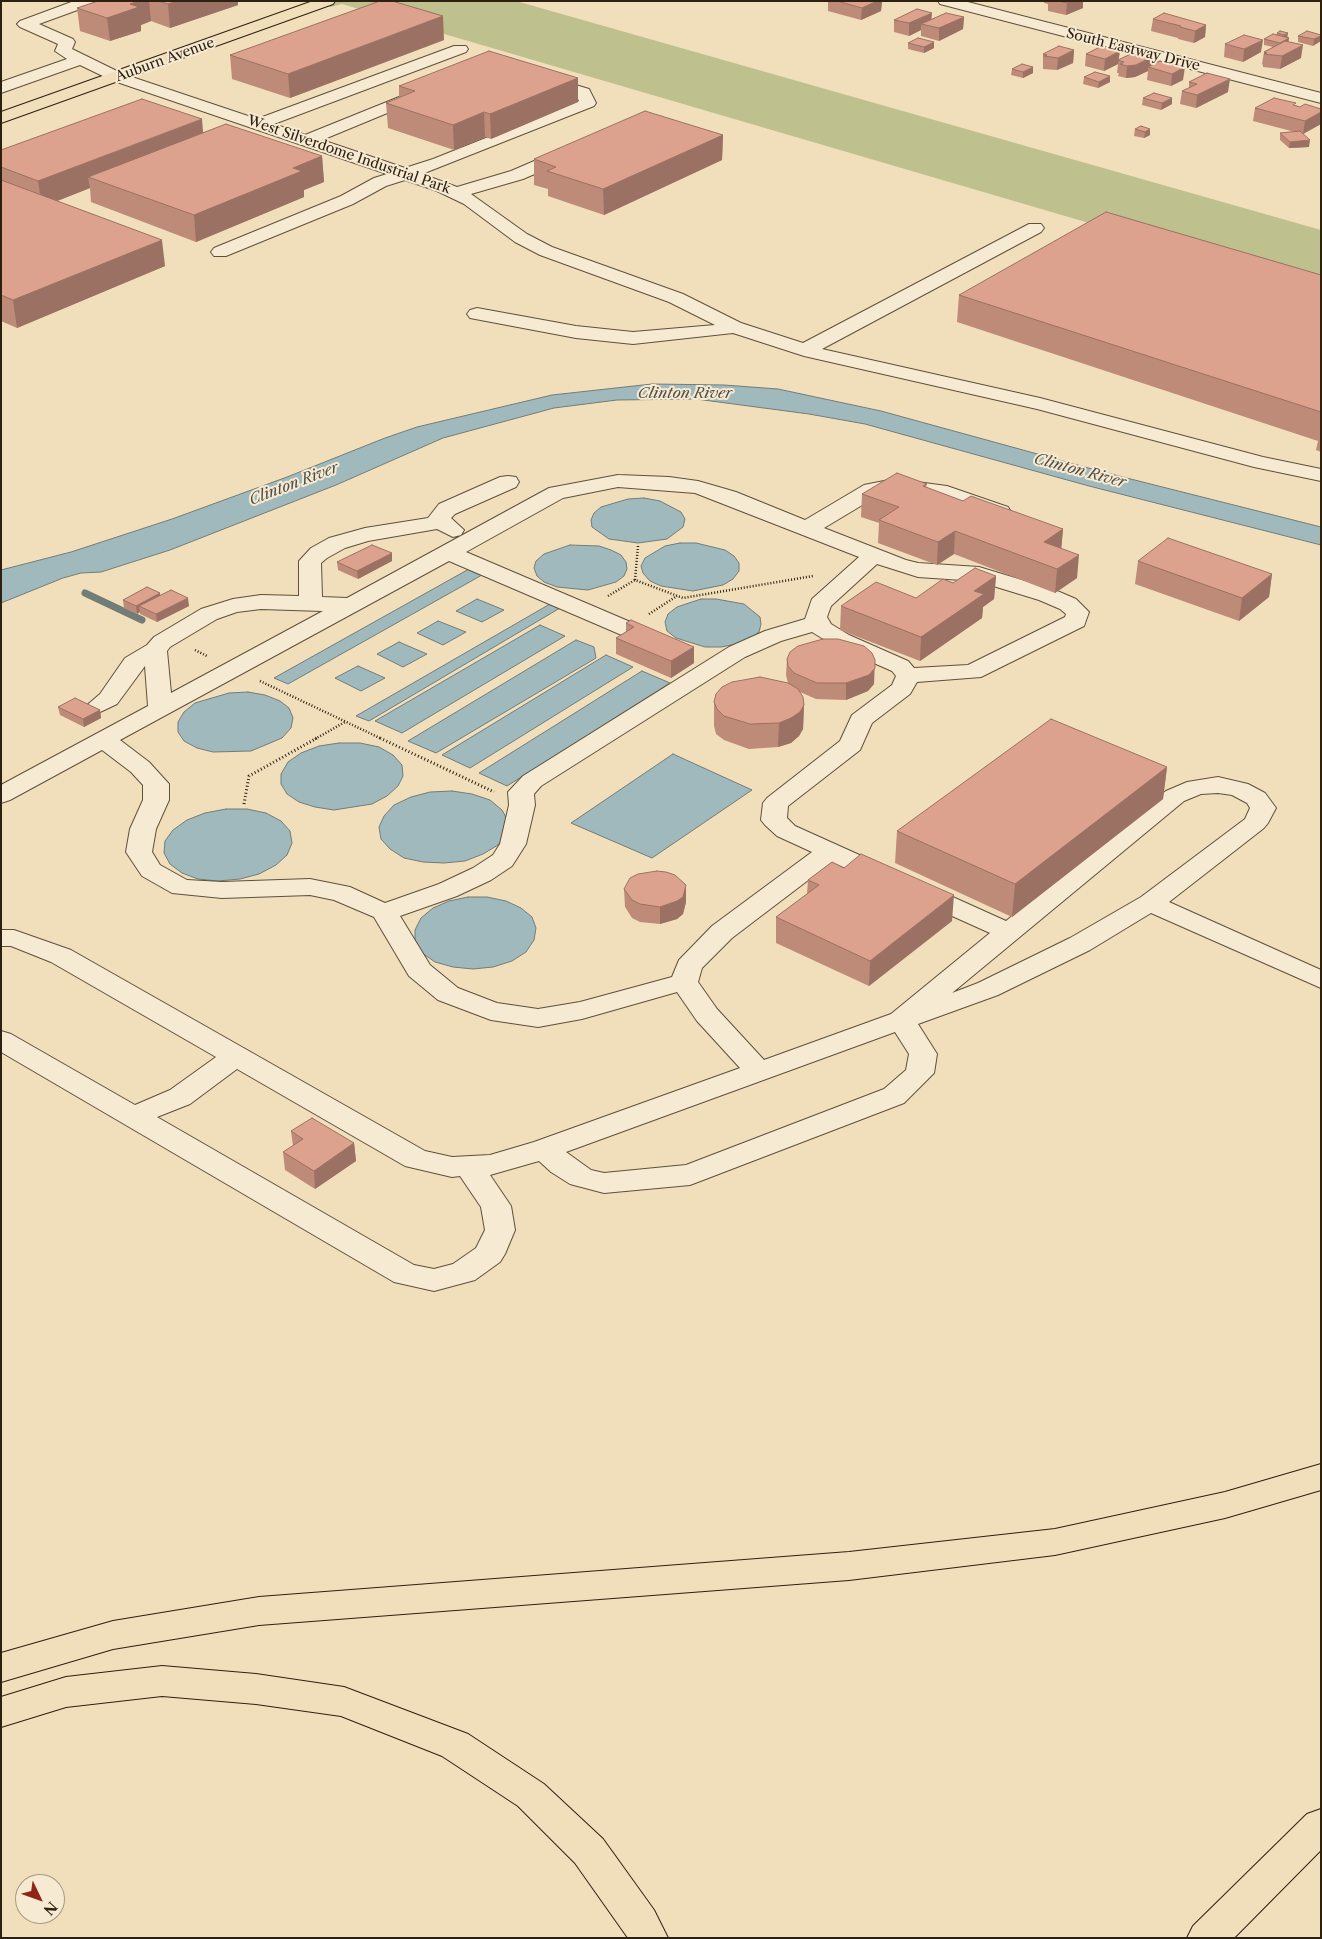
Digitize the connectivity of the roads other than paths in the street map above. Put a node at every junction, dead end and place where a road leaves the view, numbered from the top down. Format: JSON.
{"nodes":[{"id":1,"x":89,"y":1,"type":"edge"},
{"id":2,"x":328,"y":1,"type":"edge"},
{"id":3,"x":945,"y":1,"type":"edge"},
{"id":4,"x":460,"y":49,"type":"dead end"},
{"id":5,"x":80,"y":60,"type":"junction"},
{"id":6,"x":531,"y":76,"type":"edge"},
{"id":7,"x":117,"y":77,"type":"junction"},
{"id":8,"x":438,"y":86,"type":"edge"},
{"id":9,"x":1,"y":88,"type":"edge"},
{"id":10,"x":175,"y":96,"type":"junction"},
{"id":11,"x":1321,"y":98,"type":"edge"},
{"id":12,"x":148,"y":106,"type":"edge"},
{"id":13,"x":1,"y":118,"type":"edge"},
{"id":14,"x":259,"y":124,"type":"junction"},
{"id":15,"x":308,"y":140,"type":"junction"},
{"id":16,"x":587,"y":145,"type":"edge"},
{"id":17,"x":408,"y":174,"type":"junction"},
{"id":18,"x":456,"y":193,"type":"junction"},
{"id":19,"x":1035,"y":228,"type":"dead end"},
{"id":20,"x":220,"y":252,"type":"dead end"},
{"id":21,"x":477,"y":314,"type":"dead end"},
{"id":22,"x":734,"y":327,"type":"junction"},
{"id":23,"x":804,"y":350,"type":"junction"},
{"id":24,"x":1321,"y":475,"type":"edge"},
{"id":25,"x":508,"y":482,"type":"dead end"},
{"id":26,"x":1022,"y":521,"type":"edge"},
{"id":27,"x":442,"y":522,"type":"junction"},
{"id":28,"x":806,"y":529,"type":"junction"},
{"id":29,"x":476,"y":537,"type":"junction"},
{"id":30,"x":448,"y":552,"type":"junction"},
{"id":31,"x":866,"y":562,"type":"junction"},
{"id":32,"x":311,"y":604,"type":"junction"},
{"id":33,"x":350,"y":605,"type":"junction"},
{"id":34,"x":819,"y":622,"type":"junction"},
{"id":35,"x":162,"y":644,"type":"junction"},
{"id":36,"x":715,"y":666,"type":"junction"},
{"id":37,"x":908,"y":675,"type":"junction"},
{"id":38,"x":98,"y":706,"type":"dead end"},
{"id":39,"x":160,"y":709,"type":"junction"},
{"id":40,"x":104,"y":740,"type":"junction"},
{"id":41,"x":1,"y":796,"type":"edge"},
{"id":42,"x":830,"y":851,"type":"junction"},
{"id":43,"x":1150,"y":903,"type":"junction"},
{"id":44,"x":384,"y":912,"type":"junction"},
{"id":45,"x":1009,"y":932,"type":"junction"},
{"id":46,"x":1,"y":938,"type":"edge"},
{"id":47,"x":1321,"y":980,"type":"edge"},
{"id":48,"x":684,"y":982,"type":"junction"},
{"id":49,"x":901,"y":1020,"type":"junction"},
{"id":50,"x":1,"y":1040,"type":"edge"},
{"id":51,"x":234,"y":1055,"type":"junction"},
{"id":52,"x":759,"y":1072,"type":"junction"},
{"id":53,"x":131,"y":1117,"type":"junction"},
{"id":54,"x":545,"y":1149,"type":"junction"},
{"id":55,"x":469,"y":1166,"type":"junction"},
{"id":56,"x":1321,"y":1477,"type":"edge"},
{"id":57,"x":1,"y":1668,"type":"edge"},
{"id":58,"x":1,"y":1712,"type":"edge"},
{"id":59,"x":1321,"y":1825,"type":"edge"},
{"id":60,"x":648,"y":1938,"type":"edge"},
{"id":61,"x":1207,"y":1938,"type":"edge"}],
"edges":[{"from":1,"to":5,"type":"street"},
{"from":2,"to":7,"type":"main road","name":"Auburn Avenue"},
{"from":3,"to":11,"type":"street","name":"South Eastway Drive"},
{"from":4,"to":14,"type":"street"},
{"from":5,"to":7,"type":"street","name":"West Silverdome Industrial Park"},
{"from":5,"to":9,"type":"street"},
{"from":6,"to":17,"type":"street"},
{"from":7,"to":10,"type":"street","name":"West Silverdome Industrial Park"},
{"from":7,"to":13,"type":"main road","name":"Auburn Avenue"},
{"from":8,"to":15,"type":"street"},
{"from":10,"to":12,"type":"street"},
{"from":10,"to":14,"type":"street","name":"West Silverdome Industrial Park"},
{"from":14,"to":15,"type":"street","name":"West Silverdome Industrial Park"},
{"from":15,"to":17,"type":"street","name":"West Silverdome Industrial Park"},
{"from":16,"to":18,"type":"street"},
{"from":17,"to":18,"type":"street","name":"West Silverdome Industrial Park"},
{"from":17,"to":20,"type":"street"},
{"from":18,"to":22,"type":"street","name":"West Silverdome Industrial Park"},
{"from":19,"to":23,"type":"street"},
{"from":21,"to":22,"type":"street"},
{"from":22,"to":23,"type":"street","name":"West Silverdome Industrial Park"},
{"from":23,"to":24,"type":"street","name":"West Silverdome Industrial Park"},
{"from":25,"to":27,"type":"street"},
{"from":26,"to":28,"type":"street"},
{"from":27,"to":29,"type":"street"},
{"from":27,"to":32,"type":"street"},
{"from":28,"to":29,"type":"street"},
{"from":28,"to":31,"type":"street"},
{"from":29,"to":30,"type":"street"},
{"from":30,"to":33,"type":"street"},
{"from":30,"to":36,"type":"street"},
{"from":31,"to":34,"type":"street"},
{"from":31,"to":37,"type":"street"},
{"from":32,"to":33,"type":"street"},
{"from":32,"to":35,"type":"street"},
{"from":33,"to":39,"type":"street"},
{"from":34,"to":36,"type":"street"},
{"from":34,"to":37,"type":"street"},
{"from":35,"to":38,"type":"street"},
{"from":35,"to":39,"type":"street"},
{"from":36,"to":44,"type":"street"},
{"from":37,"to":42,"type":"street"},
{"from":39,"to":40,"type":"street"},
{"from":40,"to":41,"type":"street"},
{"from":40,"to":44,"type":"street"},
{"from":42,"to":45,"type":"street"},
{"from":42,"to":48,"type":"street"},
{"from":43,"to":45,"type":"street"},
{"from":43,"to":47,"type":"street"},
{"from":43,"to":49,"type":"street"},
{"from":44,"to":48,"type":"street"},
{"from":45,"to":49,"type":"street"},
{"from":46,"to":51,"type":"street"},
{"from":48,"to":52,"type":"street"},
{"from":49,"to":52,"type":"street"},
{"from":49,"to":54,"type":"street"},
{"from":50,"to":53,"type":"street"},
{"from":51,"to":53,"type":"street"},
{"from":51,"to":55,"type":"street"},
{"from":52,"to":54,"type":"street"},
{"from":53,"to":55,"type":"street"},
{"from":54,"to":55,"type":"street"},
{"from":56,"to":57,"type":"main road"},
{"from":58,"to":60,"type":"main road"},
{"from":59,"to":61,"type":"main road"}]}
